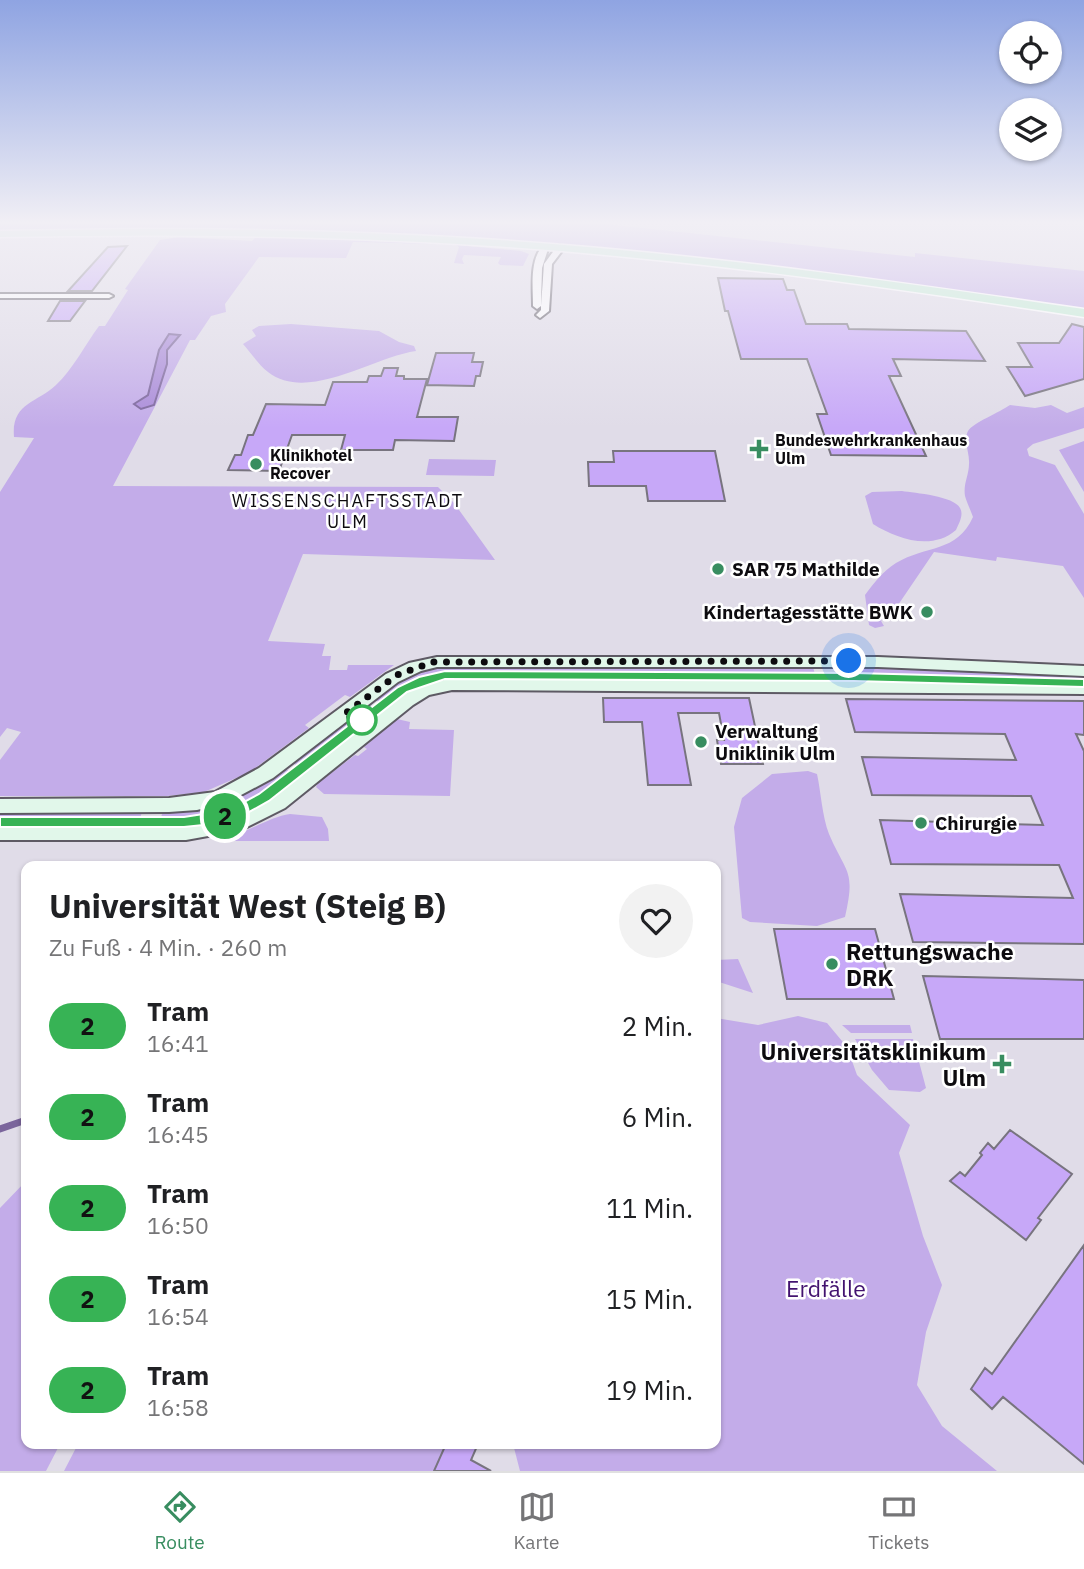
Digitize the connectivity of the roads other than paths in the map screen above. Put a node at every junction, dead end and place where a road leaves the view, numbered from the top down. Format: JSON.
{"nodes":[{"id":1,"x":539,"y":291,"type":"edge"},
{"id":2,"x":546,"y":291,"type":"edge"},
{"id":3,"x":926,"y":291,"type":"edge"},
{"id":4,"x":0,"y":296,"type":"edge"},
{"id":5,"x":109,"y":296,"type":"dead end"},
{"id":6,"x":1084,"y":313,"type":"edge"},
{"id":7,"x":1084,"y":671,"type":"edge"},
{"id":8,"x":1084,"y":688,"type":"edge"},
{"id":9,"x":0,"y":806,"type":"edge"},
{"id":10,"x":162,"y":806,"type":"junction"},
{"id":11,"x":0,"y":833,"type":"edge"},
{"id":12,"x":152,"y":833,"type":"junction"}],
"edges":[{"from":1,"to":2,"type":"street"},
{"from":3,"to":6,"type":"main road"},
{"from":4,"to":5,"type":"street"},
{"from":7,"to":10,"type":"street"},
{"from":8,"to":12,"type":"street"},
{"from":9,"to":10,"type":"street"},
{"from":10,"to":12,"type":"street"},
{"from":11,"to":12,"type":"street"}]}
